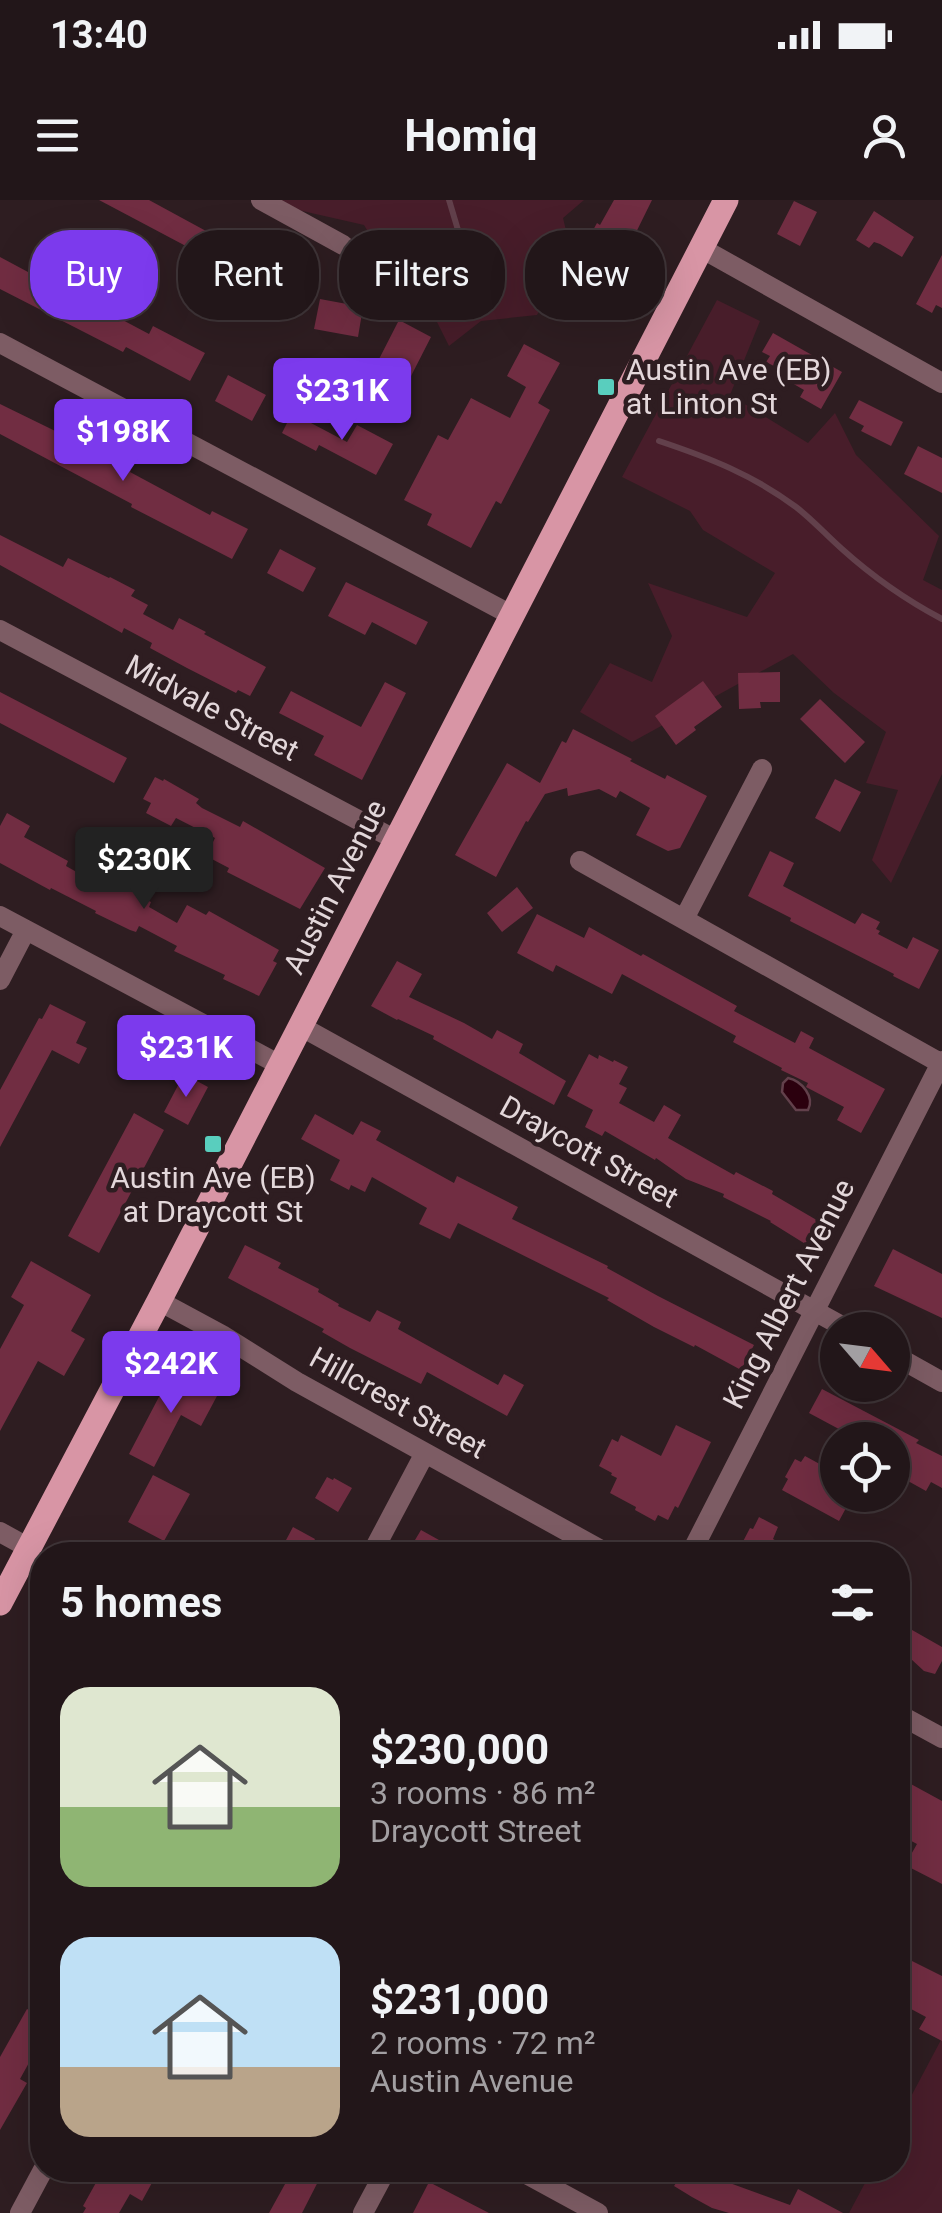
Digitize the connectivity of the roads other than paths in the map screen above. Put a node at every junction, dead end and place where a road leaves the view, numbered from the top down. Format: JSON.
{"nodes":[{"id":1,"x":260,"y":200,"type":"edge"},
{"id":2,"x":726,"y":200,"type":"edge"},
{"id":3,"x":339,"y":243,"type":"edge"},
{"id":4,"x":701,"y":248,"type":"junction"},
{"id":5,"x":0,"y":343,"type":"edge"},
{"id":6,"x":942,"y":383,"type":"edge"},
{"id":7,"x":513,"y":616,"type":"junction"},
{"id":8,"x":0,"y":630,"type":"edge"},
{"id":9,"x":762,"y":769,"type":"dead end"},
{"id":10,"x":396,"y":840,"type":"junction"},
{"id":11,"x":580,"y":861,"type":"dead end"},
{"id":12,"x":0,"y":916,"type":"edge"},
{"id":13,"x":684,"y":919,"type":"junction"},
{"id":14,"x":26,"y":930,"type":"junction"},
{"id":15,"x":0,"y":980,"type":"edge"},
{"id":16,"x":300,"y":1026,"type":"junction"},
{"id":17,"x":942,"y":1063,"type":"edge"},
{"id":18,"x":280,"y":1065,"type":"junction"},
{"id":19,"x":160,"y":1301,"type":"junction"},
{"id":20,"x":814,"y":1311,"type":"junction"},
{"id":21,"x":820,"y":1314,"type":"edge"},
{"id":22,"x":910,"y":1364,"type":"edge"},
{"id":23,"x":942,"y":1382,"type":"edge"},
{"id":24,"x":425,"y":1453,"type":"junction"},
{"id":25,"x":0,"y":1532,"type":"edge"},
{"id":26,"x":32,"y":1542,"type":"edge"},
{"id":27,"x":378,"y":1542,"type":"edge"},
{"id":28,"x":586,"y":1542,"type":"edge"},
{"id":29,"x":697,"y":1542,"type":"edge"},
{"id":30,"x":29,"y":1548,"type":"joint"},
{"id":31,"x":0,"y":1602,"type":"edge"},
{"id":32,"x":910,"y":1721,"type":"edge"},
{"id":33,"x":942,"y":1738,"type":"edge"},
{"id":34,"x":37,"y":2182,"type":"edge"},
{"id":35,"x":380,"y":2182,"type":"edge"},
{"id":36,"x":541,"y":2182,"type":"edge"},
{"id":37,"x":20,"y":2213,"type":"edge"},
{"id":38,"x":363,"y":2213,"type":"edge"},
{"id":39,"x":598,"y":2213,"type":"edge"}],
"edges":[{"from":1,"to":3,"type":"street"},
{"from":2,"to":4,"type":"main road","name":"Austin Avenue"},
{"from":4,"to":6,"type":"street"},
{"from":4,"to":7,"type":"main road","name":"Austin Avenue"},
{"from":5,"to":7,"type":"street"},
{"from":7,"to":10,"type":"main road","name":"Austin Avenue"},
{"from":8,"to":10,"type":"street","name":"Midvale Street"},
{"from":9,"to":13,"type":"street"},
{"from":10,"to":16,"type":"main road","name":"Austin Avenue"},
{"from":11,"to":13,"type":"street"},
{"from":12,"to":14,"type":"street"},
{"from":13,"to":17,"type":"street"},
{"from":14,"to":15,"type":"street"},
{"from":14,"to":18,"type":"street"},
{"from":16,"to":18,"type":"main road","name":"Austin Avenue"},
{"from":16,"to":20,"type":"street","name":"Draycott Street"},
{"from":17,"to":20,"type":"street","name":"King Albert Avenue"},
{"from":18,"to":19,"type":"main road","name":"Austin Avenue"},
{"from":19,"to":24,"type":"street","name":"Hillcrest Street"},
{"from":19,"to":26,"type":"main road","name":"Austin Avenue"},
{"from":20,"to":21,"type":"street","name":"Draycott Street"},
{"from":20,"to":29,"type":"street","name":"King Albert Avenue"},
{"from":22,"to":23,"type":"street"},
{"from":24,"to":27,"type":"street"},
{"from":24,"to":28,"type":"street","name":"Hillcrest Street"},
{"from":25,"to":30,"type":"street"},
{"from":30,"to":31,"type":"main road","name":"Austin Avenue"},
{"from":32,"to":33,"type":"street"},
{"from":34,"to":37,"type":"street"},
{"from":35,"to":38,"type":"street"},
{"from":36,"to":39,"type":"street"}]}
